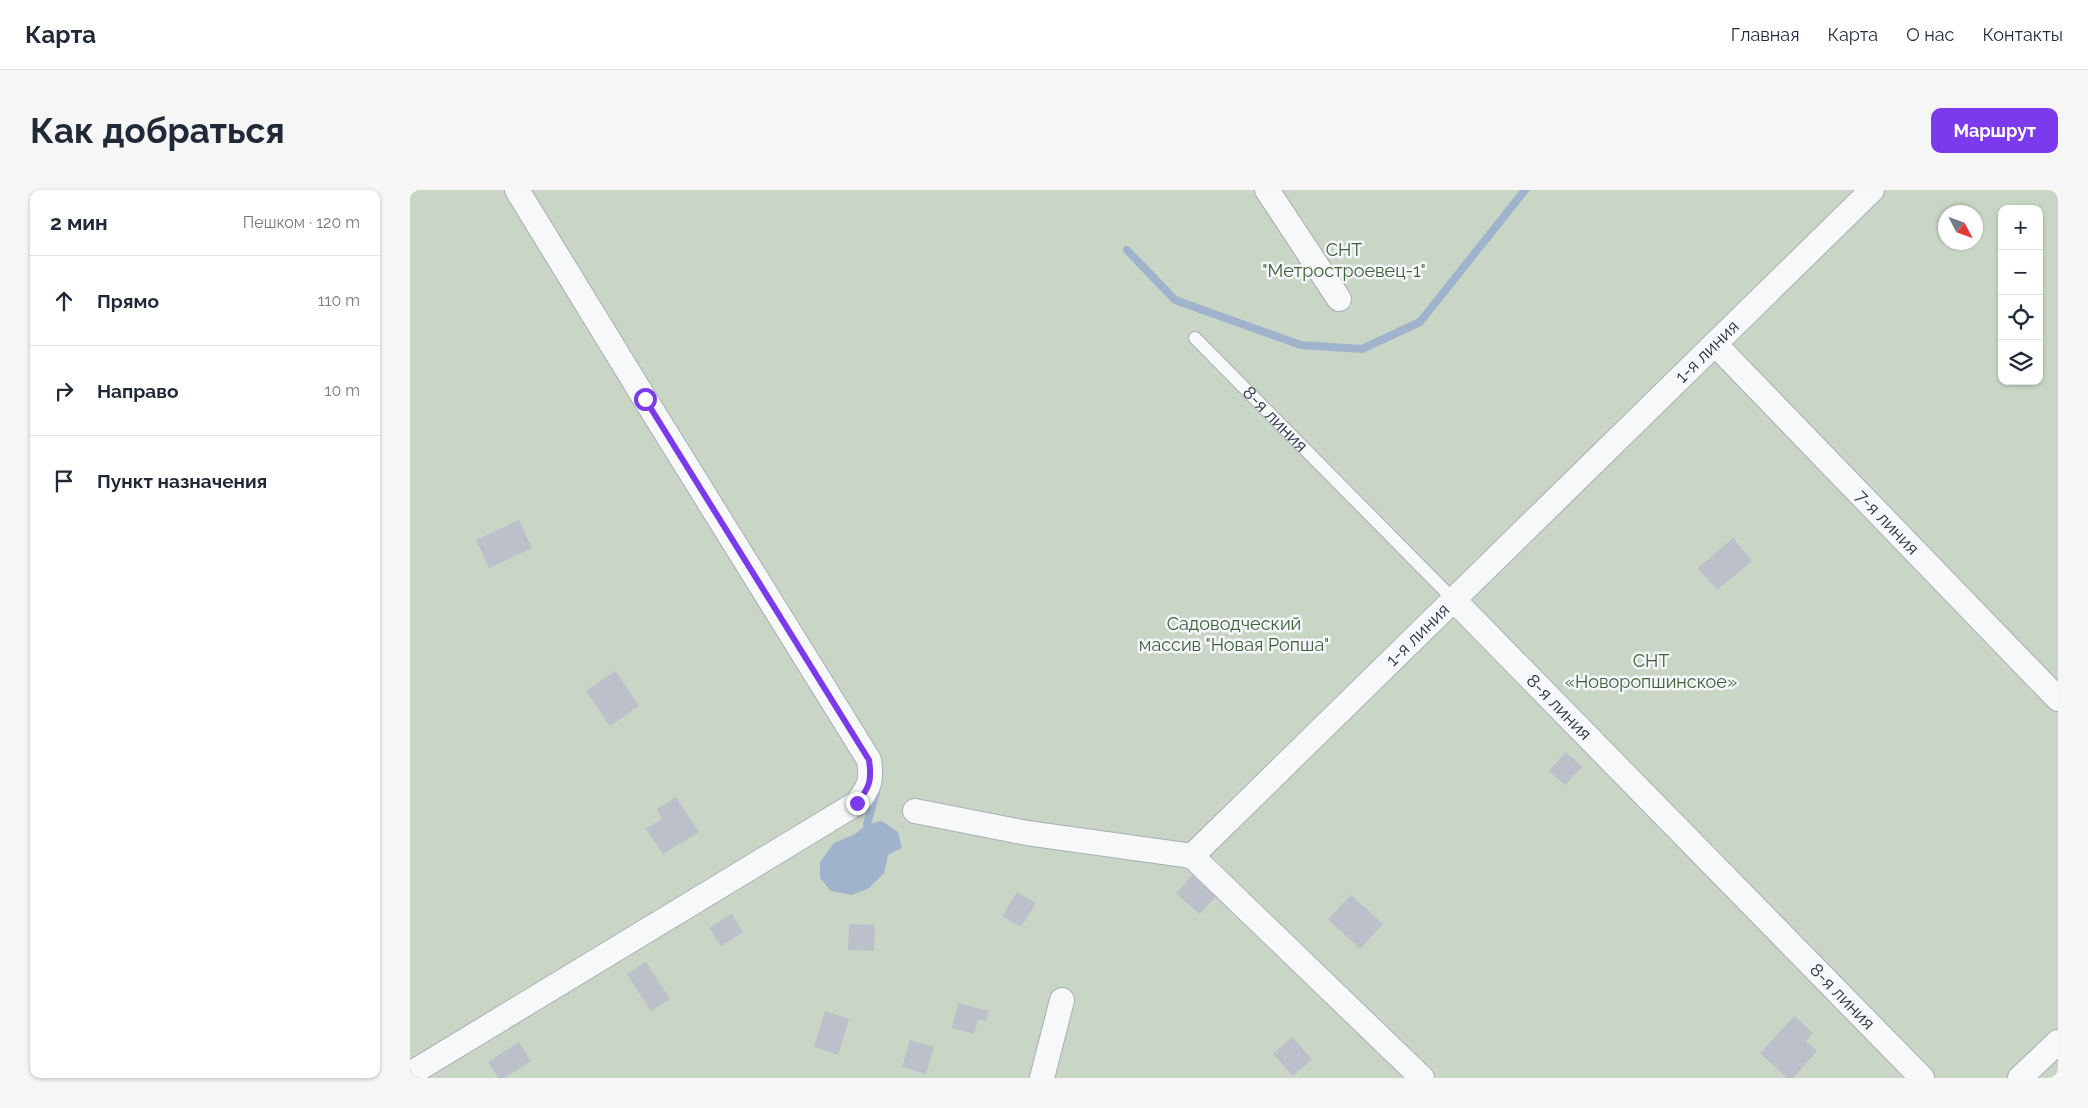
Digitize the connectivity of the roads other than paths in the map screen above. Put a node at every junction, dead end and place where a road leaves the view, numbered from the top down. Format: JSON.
{"nodes":[{"id":1,"x":518,"y":190,"type":"edge"},
{"id":2,"x":1267,"y":190,"type":"edge"},
{"id":3,"x":1872,"y":190,"type":"edge"},
{"id":4,"x":1339,"y":299,"type":"dead end"},
{"id":5,"x":1195,"y":338,"type":"dead end"},
{"id":6,"x":1715,"y":344,"type":"junction"},
{"id":7,"x":1454,"y":600,"type":"junction"},
{"id":8,"x":2058,"y":699,"type":"edge"},
{"id":9,"x":915,"y":811,"type":"dead end"},
{"id":10,"x":1192,"y":856,"type":"junction"},
{"id":11,"x":1062,"y":1000,"type":"dead end"},
{"id":12,"x":2058,"y":1042,"type":"edge"},
{"id":13,"x":410,"y":1074,"type":"edge"},
{"id":14,"x":1042,"y":1078,"type":"edge"},
{"id":15,"x":1422,"y":1078,"type":"edge"},
{"id":16,"x":1922,"y":1078,"type":"edge"},
{"id":17,"x":2020,"y":1078,"type":"edge"}],
"edges":[{"from":1,"to":13,"type":"street"},
{"from":2,"to":4,"type":"street"},
{"from":3,"to":6,"type":"street","name":"1-я линия"},
{"from":5,"to":7,"type":"lane","name":"8-я линия"},
{"from":6,"to":7,"type":"street","name":"1-я линия"},
{"from":6,"to":8,"type":"street","name":"7-я линия"},
{"from":7,"to":10,"type":"street","name":"1-я линия"},
{"from":7,"to":16,"type":"street","name":"8-я линия"},
{"from":9,"to":10,"type":"street"},
{"from":10,"to":15,"type":"street"},
{"from":11,"to":14,"type":"street"},
{"from":12,"to":17,"type":"street"}]}
